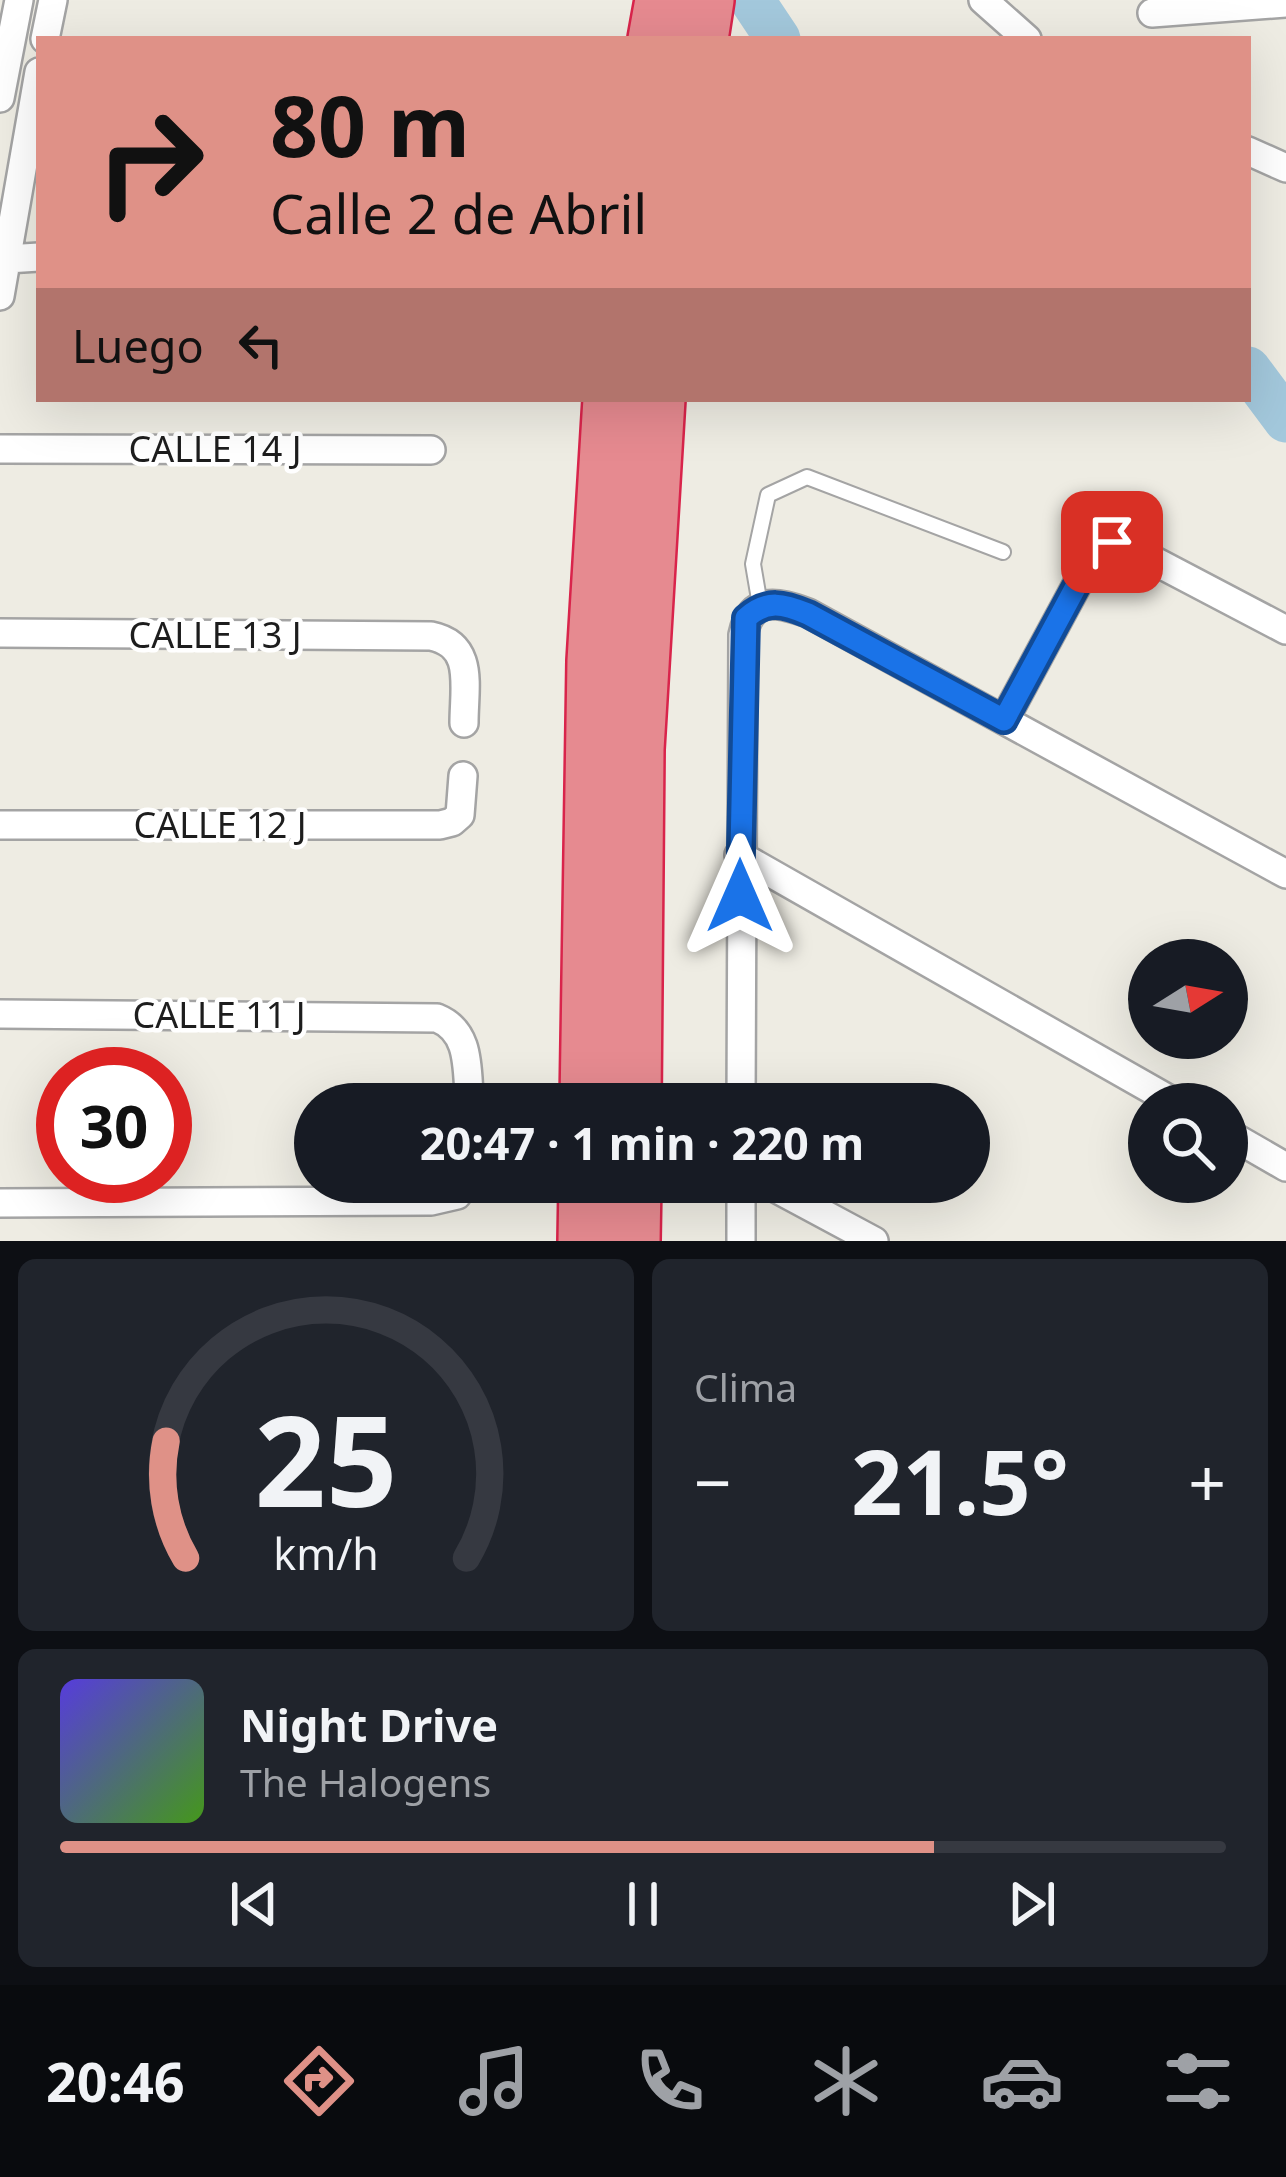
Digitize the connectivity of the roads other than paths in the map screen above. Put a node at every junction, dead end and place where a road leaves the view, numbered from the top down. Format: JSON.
{"nodes":[{"id":1,"x":19,"y":0,"type":"edge"},
{"id":2,"x":53,"y":0,"type":"edge"},
{"id":3,"x":661,"y":0,"type":"edge"},
{"id":4,"x":708,"y":0,"type":"edge"},
{"id":5,"x":983,"y":0,"type":"edge"},
{"id":6,"x":1286,"y":3,"type":"edge"},
{"id":7,"x":1153,"y":17,"type":"edge"},
{"id":8,"x":46,"y":36,"type":"edge"},
{"id":9,"x":655,"y":36,"type":"edge"},
{"id":10,"x":702,"y":36,"type":"edge"},
{"id":11,"x":1024,"y":36,"type":"edge"},
{"id":12,"x":36,"y":72,"type":"edge"},
{"id":13,"x":2,"y":79,"type":"edge"},
{"id":14,"x":36,"y":89,"type":"edge"},
{"id":15,"x":1251,"y":152,"type":"edge"},
{"id":16,"x":1286,"y":168,"type":"edge"},
{"id":17,"x":36,"y":257,"type":"edge"},
{"id":18,"x":8,"y":259,"type":"junction"},
{"id":19,"x":0,"y":296,"type":"edge"},
{"id":20,"x":609,"y":402,"type":"edge"},
{"id":21,"x":659,"y":402,"type":"edge"},
{"id":22,"x":0,"y":449,"type":"edge"},
{"id":23,"x":431,"y":450,"type":"dead end"},
{"id":24,"x":1004,"y":552,"type":"dead end"},
{"id":25,"x":760,"y":605,"type":"junction"},
{"id":26,"x":1286,"y":630,"type":"edge"},
{"id":27,"x":0,"y":633,"type":"edge"},
{"id":28,"x":1004,"y":720,"type":"junction"},
{"id":29,"x":464,"y":723,"type":"dead end"},
{"id":30,"x":463,"y":776,"type":"dead end"},
{"id":31,"x":0,"y":825,"type":"edge"},
{"id":32,"x":739,"y":854,"type":"junction"},
{"id":33,"x":1286,"y":874,"type":"edge"},
{"id":34,"x":0,"y":1014,"type":"edge"},
{"id":35,"x":467,"y":1083,"type":"edge"},
{"id":36,"x":586,"y":1083,"type":"edge"},
{"id":37,"x":635,"y":1083,"type":"edge"},
{"id":38,"x":740,"y":1083,"type":"edge"},
{"id":39,"x":1140,"y":1083,"type":"edge"},
{"id":40,"x":1248,"y":1145,"type":"edge"},
{"id":41,"x":1286,"y":1166,"type":"edge"},
{"id":42,"x":294,"y":1195,"type":"edge"},
{"id":43,"x":0,"y":1203,"type":"edge"},
{"id":44,"x":585,"y":1203,"type":"edge"},
{"id":45,"x":635,"y":1203,"type":"edge"},
{"id":46,"x":741,"y":1203,"type":"edge"},
{"id":47,"x":803,"y":1203,"type":"edge"},
{"id":48,"x":584,"y":1241,"type":"edge"},
{"id":49,"x":634,"y":1241,"type":"edge"},
{"id":50,"x":741,"y":1241,"type":"edge"},
{"id":51,"x":874,"y":1241,"type":"edge"}],
"edges":[{"from":1,"to":13,"type":"street"},
{"from":2,"to":8,"type":"street"},
{"from":3,"to":9,"type":"highway"},
{"from":4,"to":10,"type":"highway"},
{"from":5,"to":11,"type":"street"},
{"from":6,"to":7,"type":"street"},
{"from":12,"to":13,"type":"street"},
{"from":14,"to":18,"type":"street"},
{"from":15,"to":16,"type":"street"},
{"from":17,"to":18,"type":"street"},
{"from":18,"to":19,"type":"street"},
{"from":20,"to":36,"type":"highway"},
{"from":21,"to":37,"type":"highway"},
{"from":22,"to":23,"type":"street","name":"CALLE 14 J"},
{"from":24,"to":25,"type":"lane"},
{"from":25,"to":28,"type":"street"},
{"from":25,"to":32,"type":"street"},
{"from":26,"to":28,"type":"street"},
{"from":27,"to":29,"type":"street","name":"CALLE 13 J"},
{"from":28,"to":33,"type":"street"},
{"from":30,"to":31,"type":"street","name":"CALLE 12 J"},
{"from":32,"to":38,"type":"street"},
{"from":32,"to":39,"type":"street"},
{"from":34,"to":35,"type":"street","name":"CALLE 11 J"},
{"from":40,"to":41,"type":"street"},
{"from":42,"to":43,"type":"street"},
{"from":44,"to":48,"type":"highway"},
{"from":45,"to":49,"type":"highway"},
{"from":46,"to":50,"type":"street"},
{"from":47,"to":51,"type":"street"}]}
